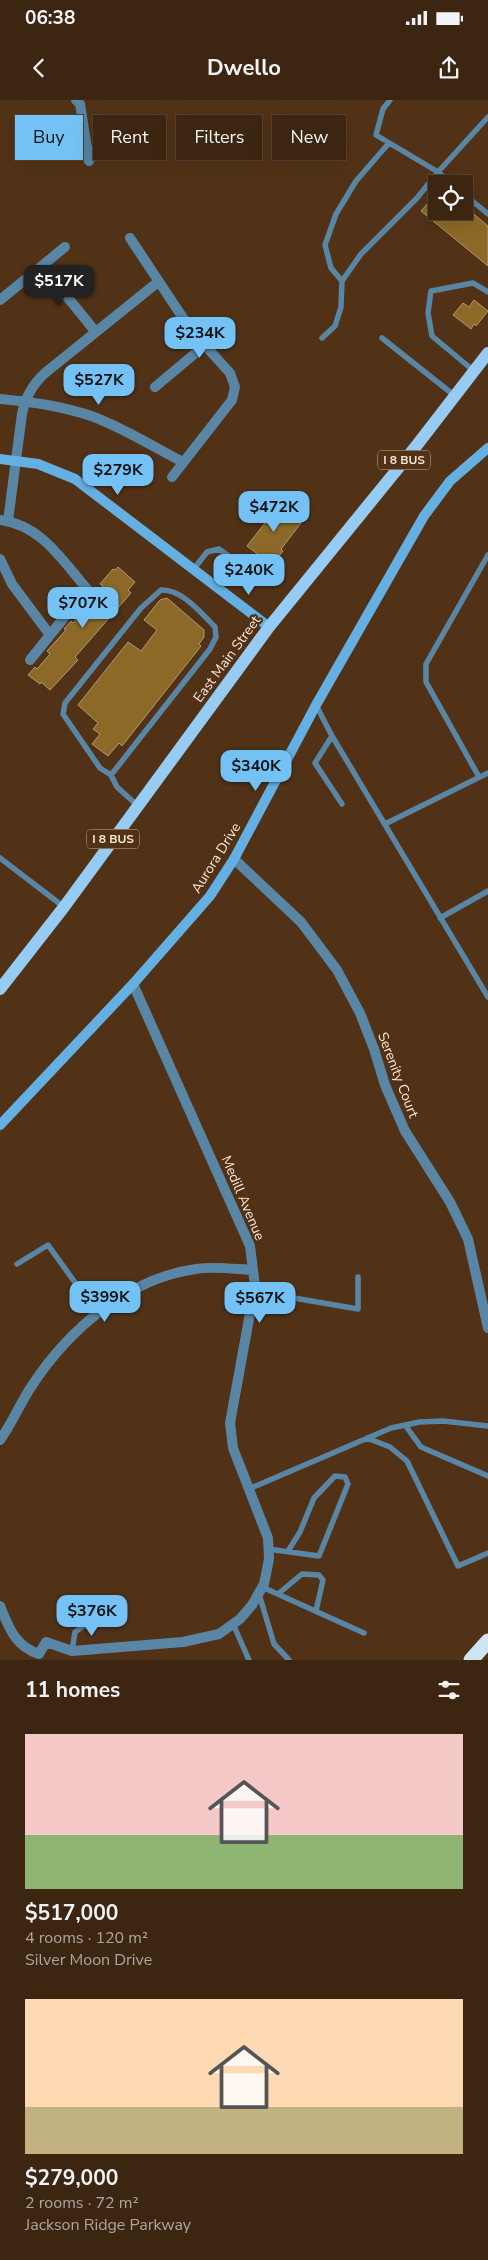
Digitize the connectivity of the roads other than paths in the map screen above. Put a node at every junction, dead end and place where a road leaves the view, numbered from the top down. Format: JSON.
{"nodes":[{"id":1,"x":76,"y":100,"type":"edge"},
{"id":2,"x":390,"y":100,"type":"edge"},
{"id":3,"x":488,"y":117,"type":"edge"},
{"id":4,"x":389,"y":143,"type":"junction"},
{"id":5,"x":89,"y":161,"type":"dead end"},
{"id":6,"x":438,"y":172,"type":"junction"},
{"id":7,"x":442,"y":175,"type":"edge"},
{"id":8,"x":473,"y":202,"type":"edge"},
{"id":9,"x":488,"y":214,"type":"edge"},
{"id":10,"x":130,"y":238,"type":"dead end"},
{"id":11,"x":66,"y":247,"type":"dead end"},
{"id":12,"x":42,"y":266,"type":"junction"},
{"id":13,"x":342,"y":281,"type":"junction"},
{"id":14,"x":158,"y":282,"type":"junction"},
{"id":15,"x":488,"y":292,"type":"edge"},
{"id":16,"x":0,"y":300,"type":"edge"},
{"id":17,"x":95,"y":331,"type":"junction"},
{"id":18,"x":322,"y":338,"type":"dead end"},
{"id":19,"x":382,"y":338,"type":"dead end"},
{"id":20,"x":204,"y":346,"type":"junction"},
{"id":21,"x":488,"y":353,"type":"edge"},
{"id":22,"x":475,"y":371,"type":"junction"},
{"id":23,"x":155,"y":387,"type":"dead end"},
{"id":24,"x":455,"y":396,"type":"junction"},
{"id":25,"x":0,"y":399,"type":"edge"},
{"id":26,"x":25,"y":401,"type":"junction"},
{"id":27,"x":488,"y":448,"type":"edge"},
{"id":28,"x":0,"y":459,"type":"edge"},
{"id":29,"x":16,"y":460,"type":"junction"},
{"id":30,"x":183,"y":462,"type":"junction"},
{"id":31,"x":172,"y":477,"type":"dead end"},
{"id":32,"x":4,"y":521,"type":"edge"},
{"id":33,"x":488,"y":556,"type":"edge"},
{"id":34,"x":0,"y":559,"type":"edge"},
{"id":35,"x":193,"y":570,"type":"junction"},
{"id":36,"x":258,"y":577,"type":"dead end"},
{"id":37,"x":269,"y":627,"type":"junction"},
{"id":38,"x":50,"y":634,"type":"junction"},
{"id":39,"x":30,"y":660,"type":"dead end"},
{"id":40,"x":316,"y":705,"type":"junction"},
{"id":41,"x":332,"y":736,"type":"junction"},
{"id":42,"x":111,"y":774,"type":"junction"},
{"id":43,"x":488,"y":774,"type":"edge"},
{"id":44,"x":479,"y":777,"type":"junction"},
{"id":45,"x":342,"y":804,"type":"dead end"},
{"id":46,"x":138,"y":806,"type":"junction"},
{"id":47,"x":384,"y":824,"type":"junction"},
{"id":48,"x":0,"y":858,"type":"edge"},
{"id":49,"x":234,"y":860,"type":"junction"},
{"id":50,"x":488,"y":891,"type":"edge"},
{"id":51,"x":64,"y":907,"type":"junction"},
{"id":52,"x":440,"y":918,"type":"junction"},
{"id":53,"x":133,"y":984,"type":"junction"},
{"id":54,"x":0,"y":989,"type":"edge"},
{"id":55,"x":488,"y":997,"type":"edge"},
{"id":56,"x":0,"y":1125,"type":"edge"},
{"id":57,"x":17,"y":1264,"type":"dead end"},
{"id":58,"x":253,"y":1270,"type":"junction"},
{"id":59,"x":358,"y":1277,"type":"dead end"},
{"id":60,"x":255,"y":1286,"type":"junction"},
{"id":61,"x":98,"y":1313,"type":"junction"},
{"id":62,"x":488,"y":1328,"type":"edge"},
{"id":63,"x":405,"y":1425,"type":"junction"},
{"id":64,"x":488,"y":1426,"type":"edge"},
{"id":65,"x":367,"y":1438,"type":"junction"},
{"id":66,"x":0,"y":1440,"type":"edge"},
{"id":67,"x":488,"y":1476,"type":"edge"},
{"id":68,"x":249,"y":1489,"type":"junction"},
{"id":69,"x":268,"y":1549,"type":"junction"},
{"id":70,"x":288,"y":1551,"type":"junction"},
{"id":71,"x":488,"y":1553,"type":"edge"},
{"id":72,"x":260,"y":1590,"type":"junction"},
{"id":73,"x":278,"y":1594,"type":"junction"},
{"id":74,"x":0,"y":1606,"type":"edge"},
{"id":75,"x":100,"y":1609,"type":"dead end"},
{"id":76,"x":316,"y":1611,"type":"junction"},
{"id":77,"x":233,"y":1624,"type":"junction"},
{"id":78,"x":364,"y":1633,"type":"dead end"},
{"id":79,"x":488,"y":1641,"type":"edge"},
{"id":80,"x":72,"y":1651,"type":"junction"},
{"id":81,"x":488,"y":1652,"type":"edge"},
{"id":82,"x":248,"y":1660,"type":"edge"},
{"id":83,"x":289,"y":1660,"type":"edge"},
{"id":84,"x":471,"y":1660,"type":"edge"},
{"id":85,"x":479,"y":1660,"type":"edge"}],
"edges":[{"from":1,"to":5,"type":"street"},
{"from":2,"to":4,"type":"lane"},
{"from":3,"to":6,"type":"lane"},
{"from":4,"to":6,"type":"lane"},
{"from":4,"to":13,"type":"lane"},
{"from":6,"to":7,"type":"lane"},
{"from":6,"to":13,"type":"lane"},
{"from":8,"to":9,"type":"lane"},
{"from":10,"to":14,"type":"street"},
{"from":11,"to":12,"type":"street"},
{"from":12,"to":16,"type":"street"},
{"from":12,"to":17,"type":"street"},
{"from":13,"to":18,"type":"lane"},
{"from":14,"to":17,"type":"street"},
{"from":14,"to":20,"type":"street"},
{"from":15,"to":22,"type":"lane"},
{"from":17,"to":26,"type":"street"},
{"from":19,"to":24,"type":"lane"},
{"from":20,"to":23,"type":"street"},
{"from":20,"to":30,"type":"street"},
{"from":21,"to":22,"type":"main road","name":"East Main Street","number":"I 8 BUS"},
{"from":22,"to":24,"type":"main road","name":"East Main Street","number":"I 8 BUS"},
{"from":24,"to":37,"type":"main road","name":"East Main Street","number":"I 8 BUS"},
{"from":25,"to":26,"type":"street"},
{"from":26,"to":29,"type":"street"},
{"from":26,"to":30,"type":"street"},
{"from":27,"to":40,"type":"street","name":"Aurora Drive"},
{"from":28,"to":29,"type":"street"},
{"from":29,"to":32,"type":"street"},
{"from":29,"to":35,"type":"street"},
{"from":30,"to":31,"type":"street"},
{"from":32,"to":38,"type":"street"},
{"from":33,"to":44,"type":"lane"},
{"from":34,"to":38,"type":"street"},
{"from":35,"to":36,"type":"lane"},
{"from":35,"to":37,"type":"street"},
{"from":37,"to":46,"type":"main road","name":"East Main Street","number":"I 8 BUS"},
{"from":38,"to":39,"type":"street"},
{"from":40,"to":41,"type":"lane"},
{"from":40,"to":49,"type":"street","name":"Aurora Drive"},
{"from":41,"to":45,"type":"lane"},
{"from":41,"to":47,"type":"lane"},
{"from":42,"to":42,"type":"lane"},
{"from":42,"to":46,"type":"lane"},
{"from":43,"to":44,"type":"lane"},
{"from":44,"to":47,"type":"lane"},
{"from":46,"to":51,"type":"main road","name":"East Main Street","number":"I 8 BUS"},
{"from":47,"to":52,"type":"lane"},
{"from":48,"to":51,"type":"lane"},
{"from":49,"to":53,"type":"street","name":"Aurora Drive"},
{"from":49,"to":62,"type":"street","name":"Serenity Court"},
{"from":50,"to":52,"type":"lane"},
{"from":51,"to":54,"type":"main road","name":"East Main Street","number":"I 8 BUS"},
{"from":52,"to":55,"type":"lane"},
{"from":53,"to":56,"type":"street","name":"Aurora Drive"},
{"from":53,"to":58,"type":"street","name":"Medill Avenue"},
{"from":57,"to":61,"type":"lane"},
{"from":58,"to":60,"type":"street","name":"Medill Avenue"},
{"from":58,"to":61,"type":"street"},
{"from":59,"to":60,"type":"lane"},
{"from":60,"to":68,"type":"street","name":"Medill Avenue"},
{"from":61,"to":66,"type":"street"},
{"from":63,"to":64,"type":"lane"},
{"from":63,"to":65,"type":"lane"},
{"from":63,"to":67,"type":"lane"},
{"from":65,"to":68,"type":"lane"},
{"from":65,"to":71,"type":"lane"},
{"from":68,"to":69,"type":"street","name":"Medill Avenue"},
{"from":69,"to":70,"type":"lane"},
{"from":69,"to":72,"type":"street","name":"Medill Avenue"},
{"from":70,"to":70,"type":"lane"},
{"from":72,"to":73,"type":"lane"},
{"from":72,"to":77,"type":"street","name":"Medill Avenue"},
{"from":72,"to":83,"type":"lane"},
{"from":73,"to":76,"type":"lane"},
{"from":73,"to":76,"type":"lane"},
{"from":74,"to":80,"type":"street"},
{"from":75,"to":80,"type":"lane"},
{"from":76,"to":78,"type":"lane"},
{"from":77,"to":80,"type":"street","name":"Medill Avenue"},
{"from":77,"to":82,"type":"lane"},
{"from":79,"to":84,"type":"highway"},
{"from":81,"to":85,"type":"highway"}]}
